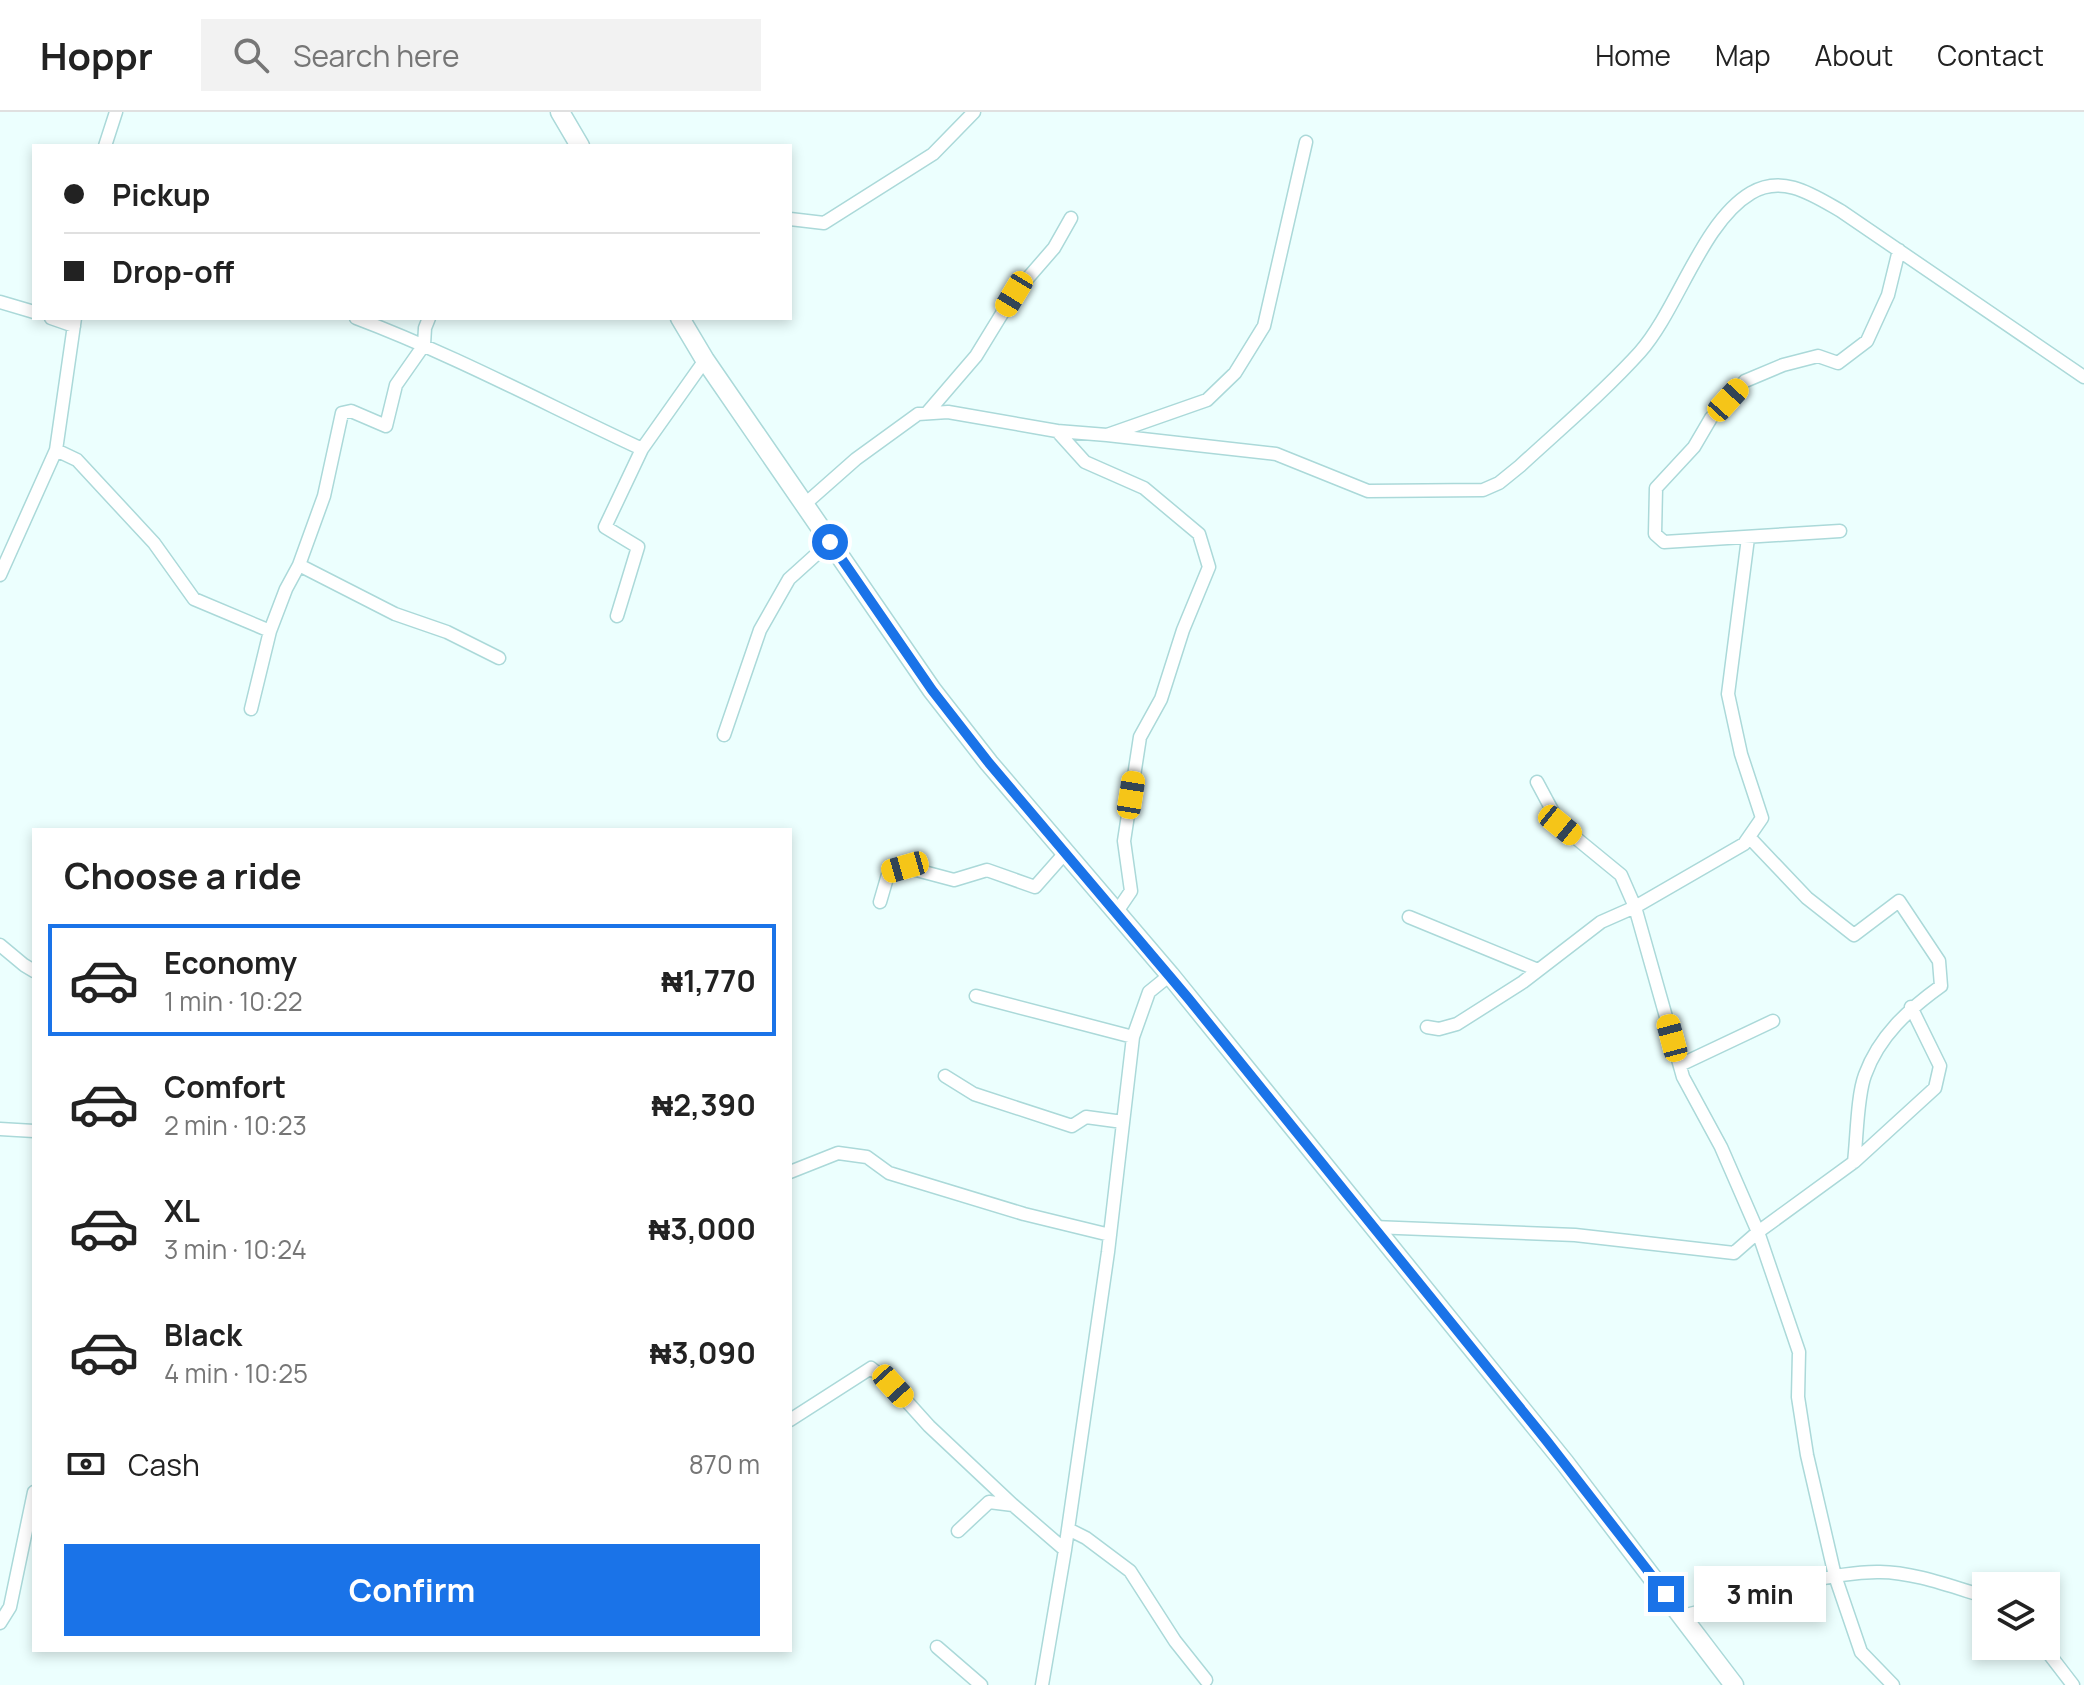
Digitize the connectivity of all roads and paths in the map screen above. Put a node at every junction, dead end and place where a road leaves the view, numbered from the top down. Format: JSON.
{"nodes":[{"id":1,"x":116,"y":112,"type":"edge"},
{"id":2,"x":560,"y":112,"type":"edge"},
{"id":3,"x":974,"y":112,"type":"edge"},
{"id":4,"x":1306,"y":142,"type":"dead end"},
{"id":5,"x":106,"y":144,"type":"edge"},
{"id":6,"x":579,"y":144,"type":"edge"},
{"id":7,"x":1071,"y":218,"type":"dead end"},
{"id":8,"x":792,"y":219,"type":"edge"},
{"id":9,"x":1899,"y":250,"type":"junction"},
{"id":10,"x":0,"y":302,"type":"edge"},
{"id":11,"x":32,"y":311,"type":"edge"},
{"id":12,"x":361,"y":320,"type":"edge"},
{"id":13,"x":428,"y":320,"type":"edge"},
{"id":14,"x":681,"y":320,"type":"edge"},
{"id":15,"x":75,"y":322,"type":"edge"},
{"id":16,"x":424,"y":345,"type":"junction"},
{"id":17,"x":705,"y":360,"type":"junction"},
{"id":18,"x":2084,"y":377,"type":"edge"},
{"id":19,"x":927,"y":413,"type":"junction"},
{"id":20,"x":1057,"y":431,"type":"junction"},
{"id":21,"x":1107,"y":435,"type":"junction"},
{"id":22,"x":642,"y":449,"type":"junction"},
{"id":23,"x":56,"y":450,"type":"junction"},
{"id":24,"x":805,"y":504,"type":"junction"},
{"id":25,"x":1840,"y":531,"type":"dead end"},
{"id":26,"x":1748,"y":538,"type":"junction"},
{"id":27,"x":830,"y":542,"type":"junction"},
{"id":28,"x":299,"y":565,"type":"junction"},
{"id":29,"x":0,"y":575,"type":"edge"},
{"id":30,"x":617,"y":616,"type":"dead end"},
{"id":31,"x":270,"y":631,"type":"junction"},
{"id":32,"x":499,"y":658,"type":"dead end"},
{"id":33,"x":251,"y":709,"type":"dead end"},
{"id":34,"x":724,"y":735,"type":"dead end"},
{"id":35,"x":1537,"y":782,"type":"dead end"},
{"id":36,"x":1749,"y":837,"type":"junction"},
{"id":37,"x":1065,"y":853,"type":"junction"},
{"id":38,"x":880,"y":902,"type":"dead end"},
{"id":39,"x":1635,"y":907,"type":"junction"},
{"id":40,"x":1116,"y":913,"type":"junction"},
{"id":41,"x":1409,"y":917,"type":"dead end"},
{"id":42,"x":0,"y":945,"type":"edge"},
{"id":43,"x":32,"y":970,"type":"edge"},
{"id":44,"x":1538,"y":970,"type":"junction"},
{"id":45,"x":1170,"y":975,"type":"junction"},
{"id":46,"x":976,"y":996,"type":"dead end"},
{"id":47,"x":1911,"y":1007,"type":"junction"},
{"id":48,"x":1773,"y":1021,"type":"dead end"},
{"id":49,"x":1427,"y":1027,"type":"dead end"},
{"id":50,"x":1133,"y":1037,"type":"junction"},
{"id":51,"x":1680,"y":1065,"type":"junction"},
{"id":52,"x":945,"y":1076,"type":"dead end"},
{"id":53,"x":1123,"y":1122,"type":"junction"},
{"id":54,"x":0,"y":1129,"type":"edge"},
{"id":55,"x":32,"y":1131,"type":"edge"},
{"id":56,"x":1854,"y":1162,"type":"junction"},
{"id":57,"x":792,"y":1171,"type":"edge"},
{"id":58,"x":1373,"y":1227,"type":"junction"},
{"id":59,"x":1758,"y":1232,"type":"junction"},
{"id":60,"x":1110,"y":1235,"type":"junction"},
{"id":61,"x":792,"y":1419,"type":"edge"},
{"id":62,"x":32,"y":1502,"type":"edge"},
{"id":63,"x":1013,"y":1505,"type":"junction"},
{"id":64,"x":1068,"y":1529,"type":"junction"},
{"id":65,"x":958,"y":1531,"type":"dead end"},
{"id":66,"x":1065,"y":1550,"type":"junction"},
{"id":67,"x":1835,"y":1576,"type":"junction"},
{"id":68,"x":1972,"y":1593,"type":"edge"},
{"id":69,"x":1683,"y":1616,"type":"junction"},
{"id":70,"x":0,"y":1623,"type":"edge"},
{"id":71,"x":937,"y":1647,"type":"dead end"},
{"id":72,"x":2054,"y":1660,"type":"edge"},
{"id":73,"x":1206,"y":1680,"type":"dead end"},
{"id":74,"x":981,"y":1685,"type":"edge"},
{"id":75,"x":1042,"y":1685,"type":"edge"},
{"id":76,"x":1734,"y":1685,"type":"edge"},
{"id":77,"x":1893,"y":1685,"type":"edge"},
{"id":78,"x":2073,"y":1685,"type":"edge"}],
"edges":[{"from":1,"to":5,"type":"street"},
{"from":2,"to":6,"type":"main road"},
{"from":3,"to":8,"type":"street"},
{"from":4,"to":21,"type":"street"},
{"from":7,"to":19,"type":"street"},
{"from":9,"to":18,"type":"street"},
{"from":9,"to":21,"type":"street"},
{"from":9,"to":26,"type":"street"},
{"from":10,"to":11,"type":"street"},
{"from":12,"to":16,"type":"street"},
{"from":13,"to":16,"type":"street"},
{"from":14,"to":17,"type":"main road"},
{"from":15,"to":23,"type":"street"},
{"from":16,"to":22,"type":"street"},
{"from":16,"to":28,"type":"street"},
{"from":17,"to":22,"type":"street"},
{"from":17,"to":24,"type":"main road"},
{"from":19,"to":20,"type":"street"},
{"from":19,"to":24,"type":"street"},
{"from":20,"to":21,"type":"street"},
{"from":20,"to":40,"type":"street"},
{"from":22,"to":30,"type":"street"},
{"from":23,"to":29,"type":"street"},
{"from":23,"to":31,"type":"street"},
{"from":24,"to":27,"type":"main road"},
{"from":25,"to":26,"type":"street"},
{"from":26,"to":36,"type":"street"},
{"from":27,"to":34,"type":"street"},
{"from":27,"to":37,"type":"main road"},
{"from":28,"to":31,"type":"street"},
{"from":28,"to":32,"type":"street"},
{"from":31,"to":33,"type":"street"},
{"from":35,"to":39,"type":"street"},
{"from":36,"to":39,"type":"street"},
{"from":36,"to":47,"type":"street"},
{"from":37,"to":38,"type":"street"},
{"from":37,"to":40,"type":"main road"},
{"from":39,"to":44,"type":"street"},
{"from":39,"to":51,"type":"street"},
{"from":40,"to":45,"type":"main road"},
{"from":41,"to":44,"type":"street"},
{"from":42,"to":43,"type":"street"},
{"from":44,"to":49,"type":"street"},
{"from":45,"to":50,"type":"street"},
{"from":45,"to":58,"type":"main road"},
{"from":46,"to":50,"type":"street"},
{"from":47,"to":56,"type":"street"},
{"from":47,"to":56,"type":"street"},
{"from":48,"to":51,"type":"street"},
{"from":50,"to":53,"type":"street"},
{"from":51,"to":59,"type":"street"},
{"from":52,"to":53,"type":"street"},
{"from":53,"to":60,"type":"street"},
{"from":54,"to":55,"type":"street"},
{"from":56,"to":59,"type":"street"},
{"from":57,"to":60,"type":"street"},
{"from":58,"to":59,"type":"street"},
{"from":58,"to":69,"type":"main road"},
{"from":59,"to":67,"type":"street"},
{"from":60,"to":64,"type":"street"},
{"from":61,"to":63,"type":"street"},
{"from":62,"to":70,"type":"street"},
{"from":63,"to":65,"type":"street"},
{"from":63,"to":66,"type":"street"},
{"from":64,"to":66,"type":"street"},
{"from":64,"to":73,"type":"street"},
{"from":66,"to":75,"type":"street"},
{"from":67,"to":68,"type":"street"},
{"from":67,"to":69,"type":"street"},
{"from":67,"to":77,"type":"street"},
{"from":69,"to":76,"type":"main road"},
{"from":71,"to":74,"type":"street"},
{"from":72,"to":78,"type":"street"}]}
